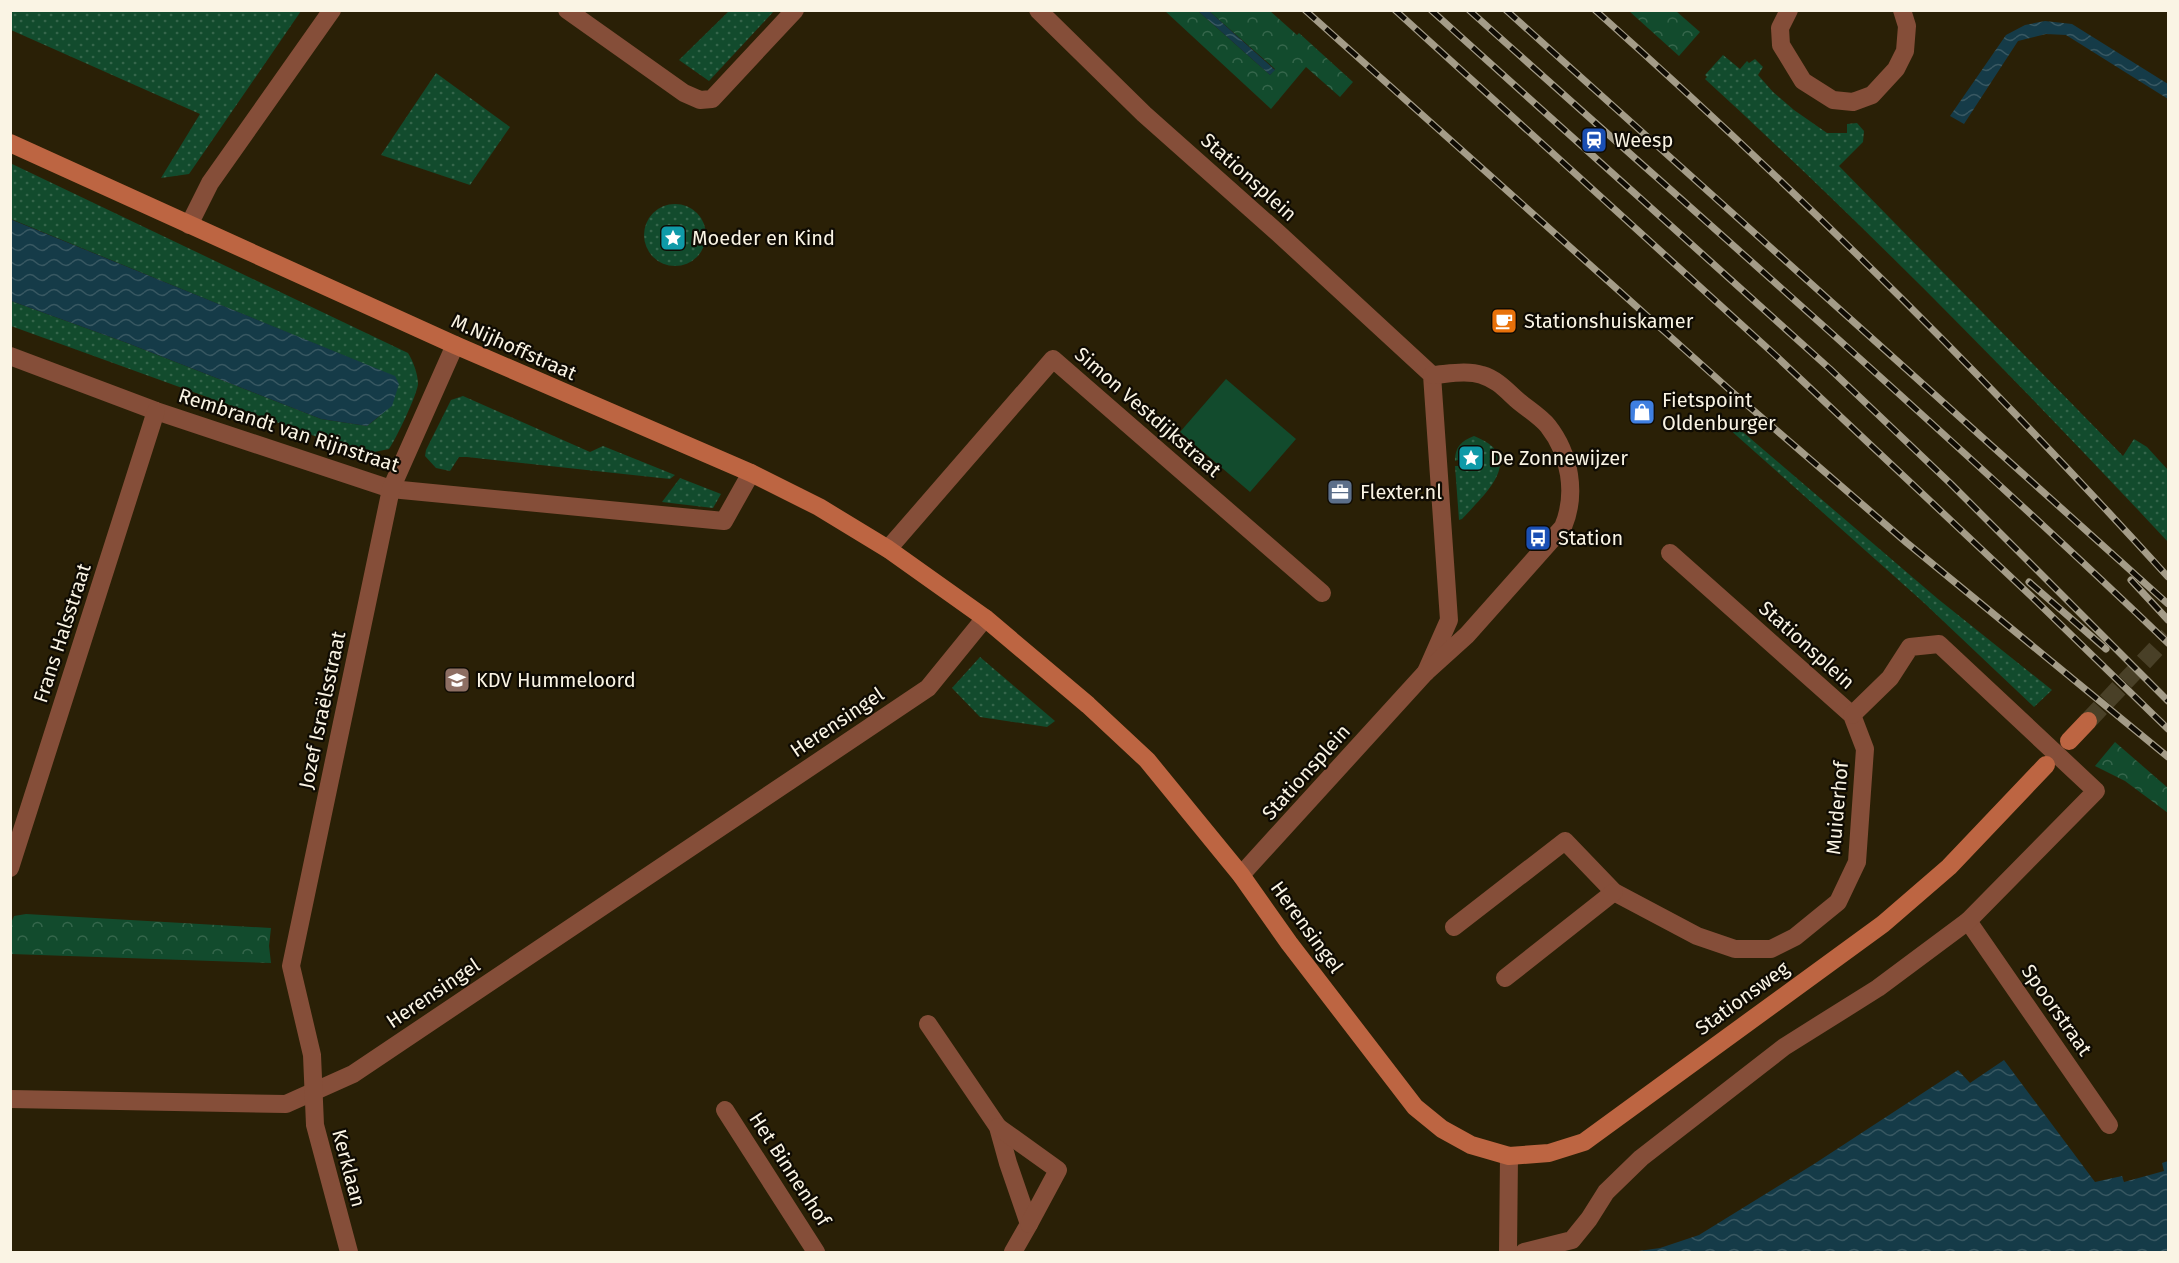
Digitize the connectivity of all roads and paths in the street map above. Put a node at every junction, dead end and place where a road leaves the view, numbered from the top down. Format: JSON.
{"nodes":[{"id":1,"x":332,"y":10,"type":"edge"},
{"id":2,"x":567,"y":10,"type":"edge"},
{"id":3,"x":795,"y":10,"type":"edge"},
{"id":4,"x":1038,"y":10,"type":"edge"},
{"id":5,"x":1789,"y":10,"type":"edge"},
{"id":6,"x":1902,"y":10,"type":"edge"},
{"id":7,"x":10,"y":143,"type":"edge"},
{"id":8,"x":189,"y":225,"type":"junction"},
{"id":9,"x":454,"y":345,"type":"junction"},
{"id":10,"x":10,"y":356,"type":"edge"},
{"id":11,"x":1432,"y":375,"type":"junction"},
{"id":12,"x":156,"y":411,"type":"junction"},
{"id":13,"x":751,"y":473,"type":"junction"},
{"id":14,"x":390,"y":489,"type":"junction"},
{"id":15,"x":888,"y":549,"type":"junction"},
{"id":16,"x":1670,"y":553,"type":"dead end"},
{"id":17,"x":1322,"y":593,"type":"dead end"},
{"id":18,"x":985,"y":618,"type":"junction"},
{"id":19,"x":1426,"y":672,"type":"junction"},
{"id":20,"x":1852,"y":715,"type":"junction"},
{"id":21,"x":2088,"y":721,"type":"tunnel mouth"},
{"id":22,"x":2069,"y":741,"type":"dead end"},
{"id":23,"x":2046,"y":765,"type":"dead end"},
{"id":24,"x":10,"y":868,"type":"edge"},
{"id":25,"x":1241,"y":875,"type":"junction"},
{"id":26,"x":1614,"y":892,"type":"junction"},
{"id":27,"x":1968,"y":921,"type":"junction"},
{"id":28,"x":1454,"y":927,"type":"dead end"},
{"id":29,"x":1505,"y":978,"type":"dead end"},
{"id":30,"x":928,"y":1024,"type":"dead end"},
{"id":31,"x":314,"y":1093,"type":"junction"},
{"id":32,"x":10,"y":1099,"type":"edge"},
{"id":33,"x":725,"y":1110,"type":"dead end"},
{"id":34,"x":2109,"y":1125,"type":"dead end"},
{"id":35,"x":998,"y":1127,"type":"junction"},
{"id":36,"x":1509,"y":1156,"type":"junction"},
{"id":37,"x":1029,"y":1224,"type":"junction"},
{"id":38,"x":349,"y":1252,"type":"edge"},
{"id":39,"x":816,"y":1252,"type":"edge"},
{"id":40,"x":1013,"y":1252,"type":"edge"},
{"id":41,"x":1508,"y":1252,"type":"edge"},
{"id":42,"x":1524,"y":1252,"type":"edge"}],
"edges":[{"from":1,"to":8,"type":"street"},
{"from":2,"to":3,"type":"street"},
{"from":4,"to":11,"type":"street","name":"Stationsplein"},
{"from":5,"to":6,"type":"street"},
{"from":7,"to":8,"type":"main road","name":"M.Nijhoffstraat"},
{"from":8,"to":9,"type":"main road","name":"M.Nijhoffstraat"},
{"from":9,"to":13,"type":"main road","name":"M.Nijhoffstraat"},
{"from":9,"to":14,"type":"street","name":"Jozef Israëlsstraat"},
{"from":10,"to":12,"type":"street","name":"Rembrandt van Rijnstraat"},
{"from":11,"to":19,"type":"street","name":"Stationsplein"},
{"from":11,"to":19,"type":"street","name":"Stationsplein"},
{"from":12,"to":14,"type":"street","name":"Rembrandt van Rijnstraat"},
{"from":12,"to":24,"type":"street","name":"Frans Halsstraat"},
{"from":13,"to":14,"type":"street","name":"Rembrandt van Rijnstraat"},
{"from":13,"to":15,"type":"main road","name":"M.Nijhoffstraat"},
{"from":14,"to":31,"type":"street","name":"Jozef Israëlsstraat"},
{"from":15,"to":17,"type":"street","name":"Simon Vestdijkstraat"},
{"from":15,"to":18,"type":"main road","name":"M.Nijhoffstraat"},
{"from":16,"to":20,"type":"street","name":"Stationsplein"},
{"from":18,"to":25,"type":"main road","name":"Herensingel"},
{"from":18,"to":31,"type":"street","name":"Herensingel"},
{"from":19,"to":25,"type":"street","name":"Stationsplein"},
{"from":20,"to":26,"type":"street","name":"Muiderhof"},
{"from":20,"to":27,"type":"street","name":"Stationsplein"},
{"from":21,"to":22,"type":"main road"},
{"from":23,"to":36,"type":"main road","name":"Stationsweg"},
{"from":25,"to":36,"type":"main road","name":"Herensingel"},
{"from":26,"to":28,"type":"street","name":"Muiderhof"},
{"from":26,"to":29,"type":"street"},
{"from":27,"to":34,"type":"street","name":"Spoorstraat"},
{"from":27,"to":42,"type":"street"},
{"from":30,"to":35,"type":"street"},
{"from":31,"to":32,"type":"street","name":"Herensingel"},
{"from":31,"to":38,"type":"street","name":"Kerklaan"},
{"from":33,"to":39,"type":"street","name":"Het Binnenhof"},
{"from":35,"to":37,"type":"street"},
{"from":35,"to":37,"type":"street"},
{"from":36,"to":41,"type":"street"},
{"from":37,"to":40,"type":"street"}]}
